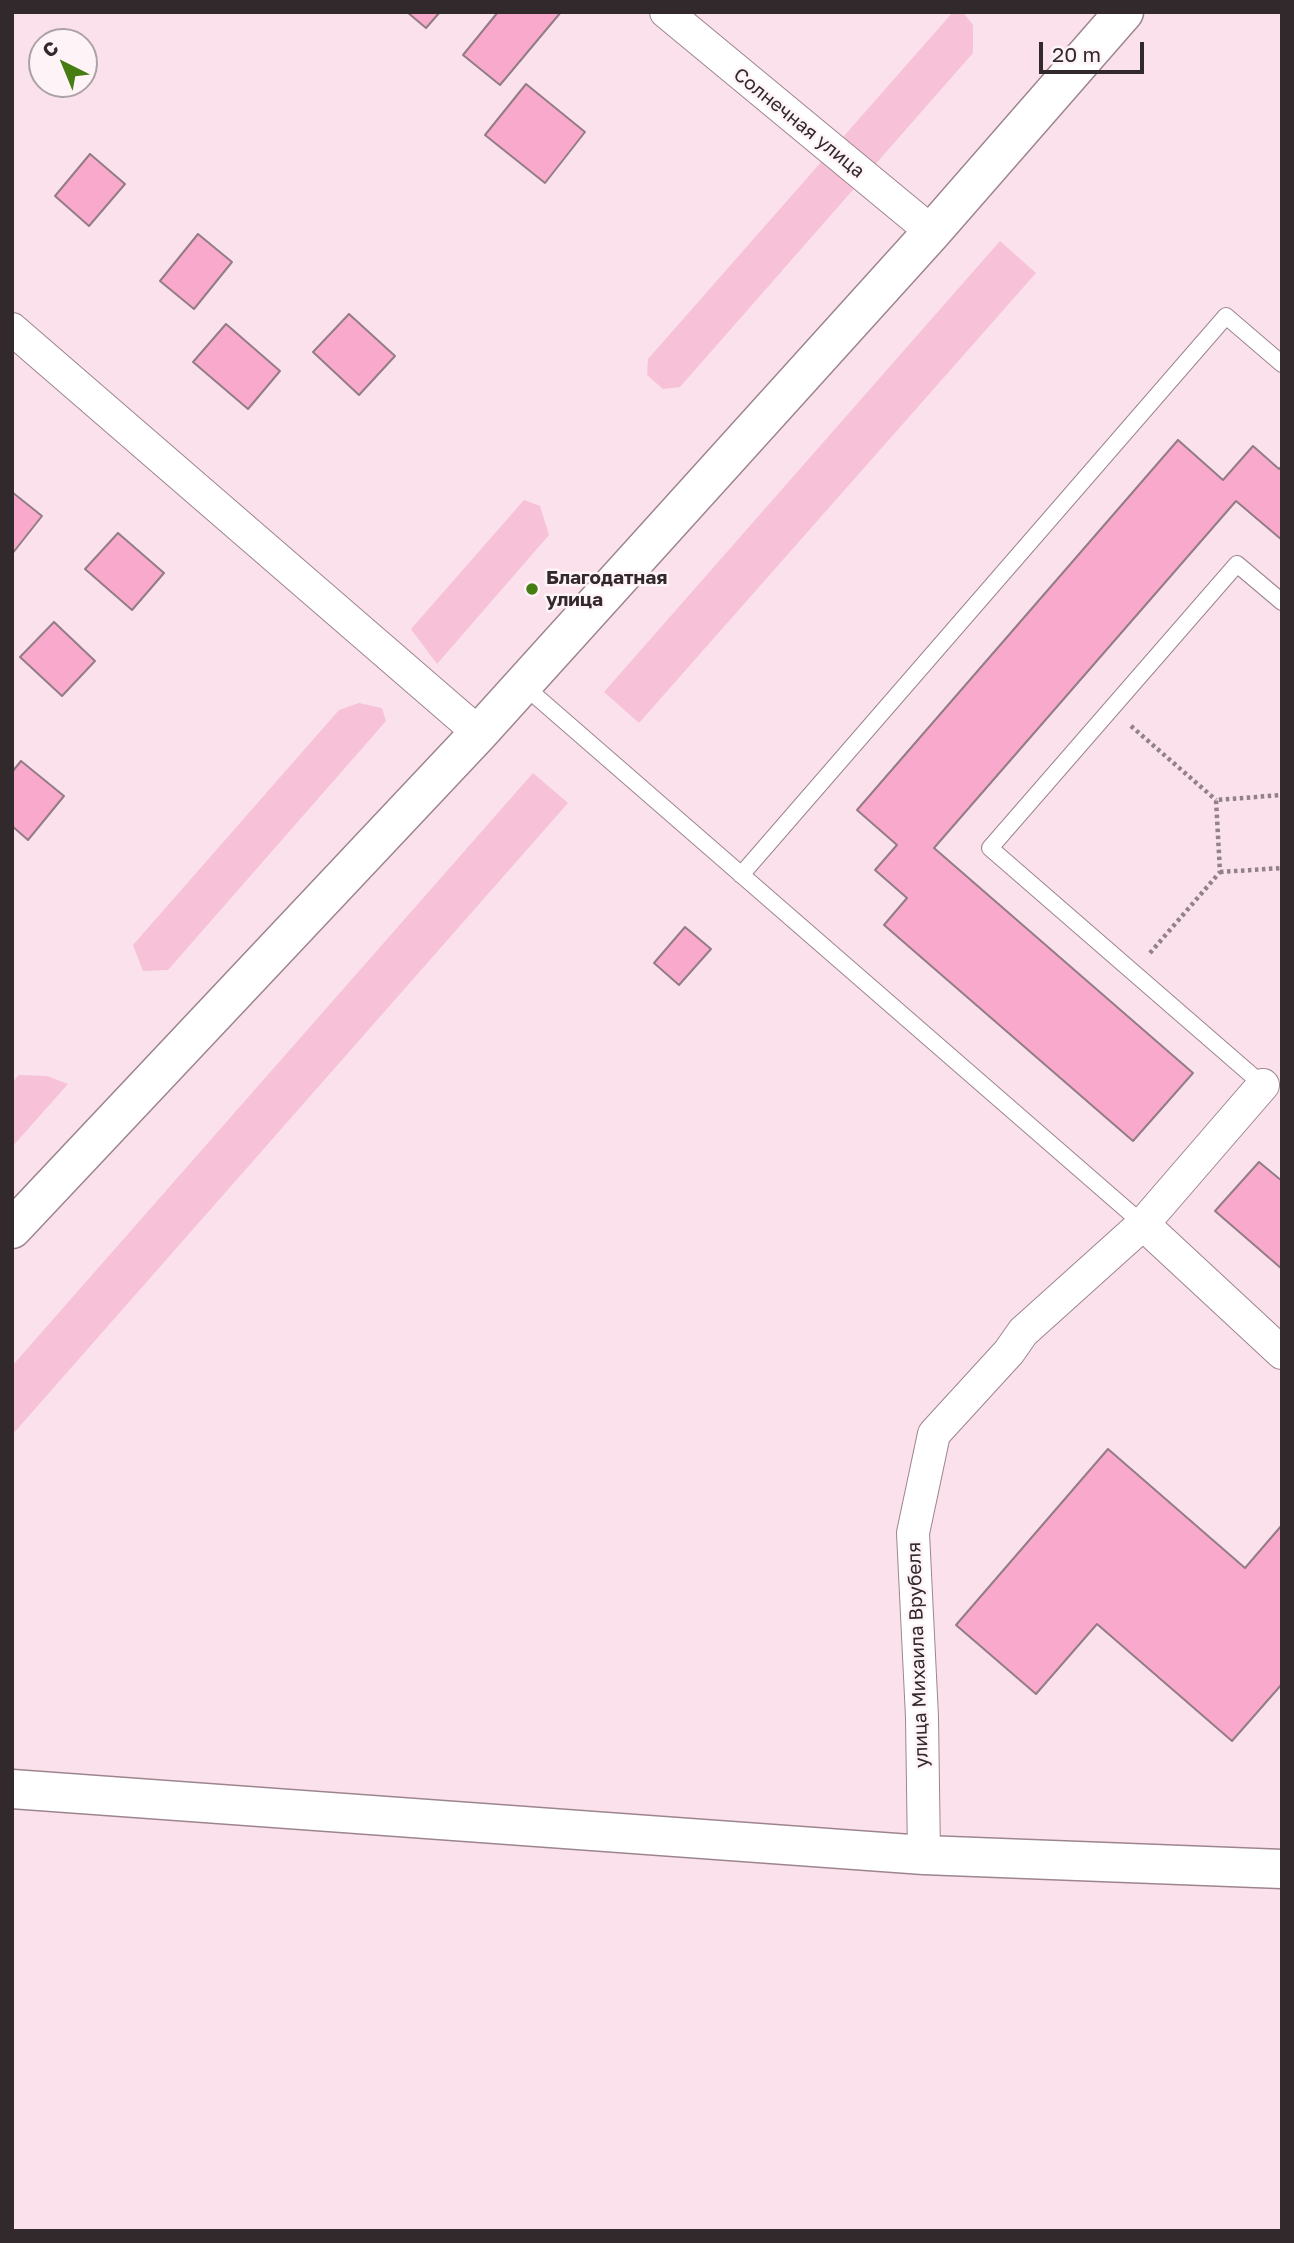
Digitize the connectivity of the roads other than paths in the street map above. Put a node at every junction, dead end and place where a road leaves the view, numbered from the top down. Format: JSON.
{"nodes":[{"id":1,"x":666,"y":12,"type":"edge"},
{"id":2,"x":1124,"y":12,"type":"edge"},
{"id":3,"x":932,"y":232,"type":"junction"},
{"id":4,"x":12,"y":329,"type":"edge"},
{"id":5,"x":1282,"y":364,"type":"edge"},
{"id":6,"x":1282,"y":603,"type":"edge"},
{"id":7,"x":522,"y":684,"type":"junction"},
{"id":8,"x":479,"y":733,"type":"junction"},
{"id":9,"x":741,"y":875,"type":"junction"},
{"id":10,"x":1263,"y":1085,"type":"joint"},
{"id":11,"x":15,"y":1220,"type":"edge"},
{"id":12,"x":1143,"y":1224,"type":"junction"},
{"id":13,"x":1282,"y":1353,"type":"edge"},
{"id":14,"x":12,"y":1790,"type":"edge"},
{"id":15,"x":924,"y":1855,"type":"junction"},
{"id":16,"x":1282,"y":1869,"type":"edge"}],
"edges":[{"from":1,"to":3,"type":"street","name":"Солнечная улица"},
{"from":2,"to":3,"type":"street"},
{"from":3,"to":7,"type":"street"},
{"from":4,"to":8,"type":"street"},
{"from":5,"to":9,"type":"lane"},
{"from":6,"to":10,"type":"lane"},
{"from":7,"to":8,"type":"street"},
{"from":7,"to":9,"type":"lane"},
{"from":8,"to":11,"type":"street"},
{"from":9,"to":12,"type":"lane"},
{"from":10,"to":12,"type":"street","name":"улица Михаила Врубеля"},
{"from":12,"to":13,"type":"street"},
{"from":12,"to":15,"type":"street","name":"улица Михаила Врубеля"},
{"from":14,"to":15,"type":"street"},
{"from":15,"to":16,"type":"street"}]}
